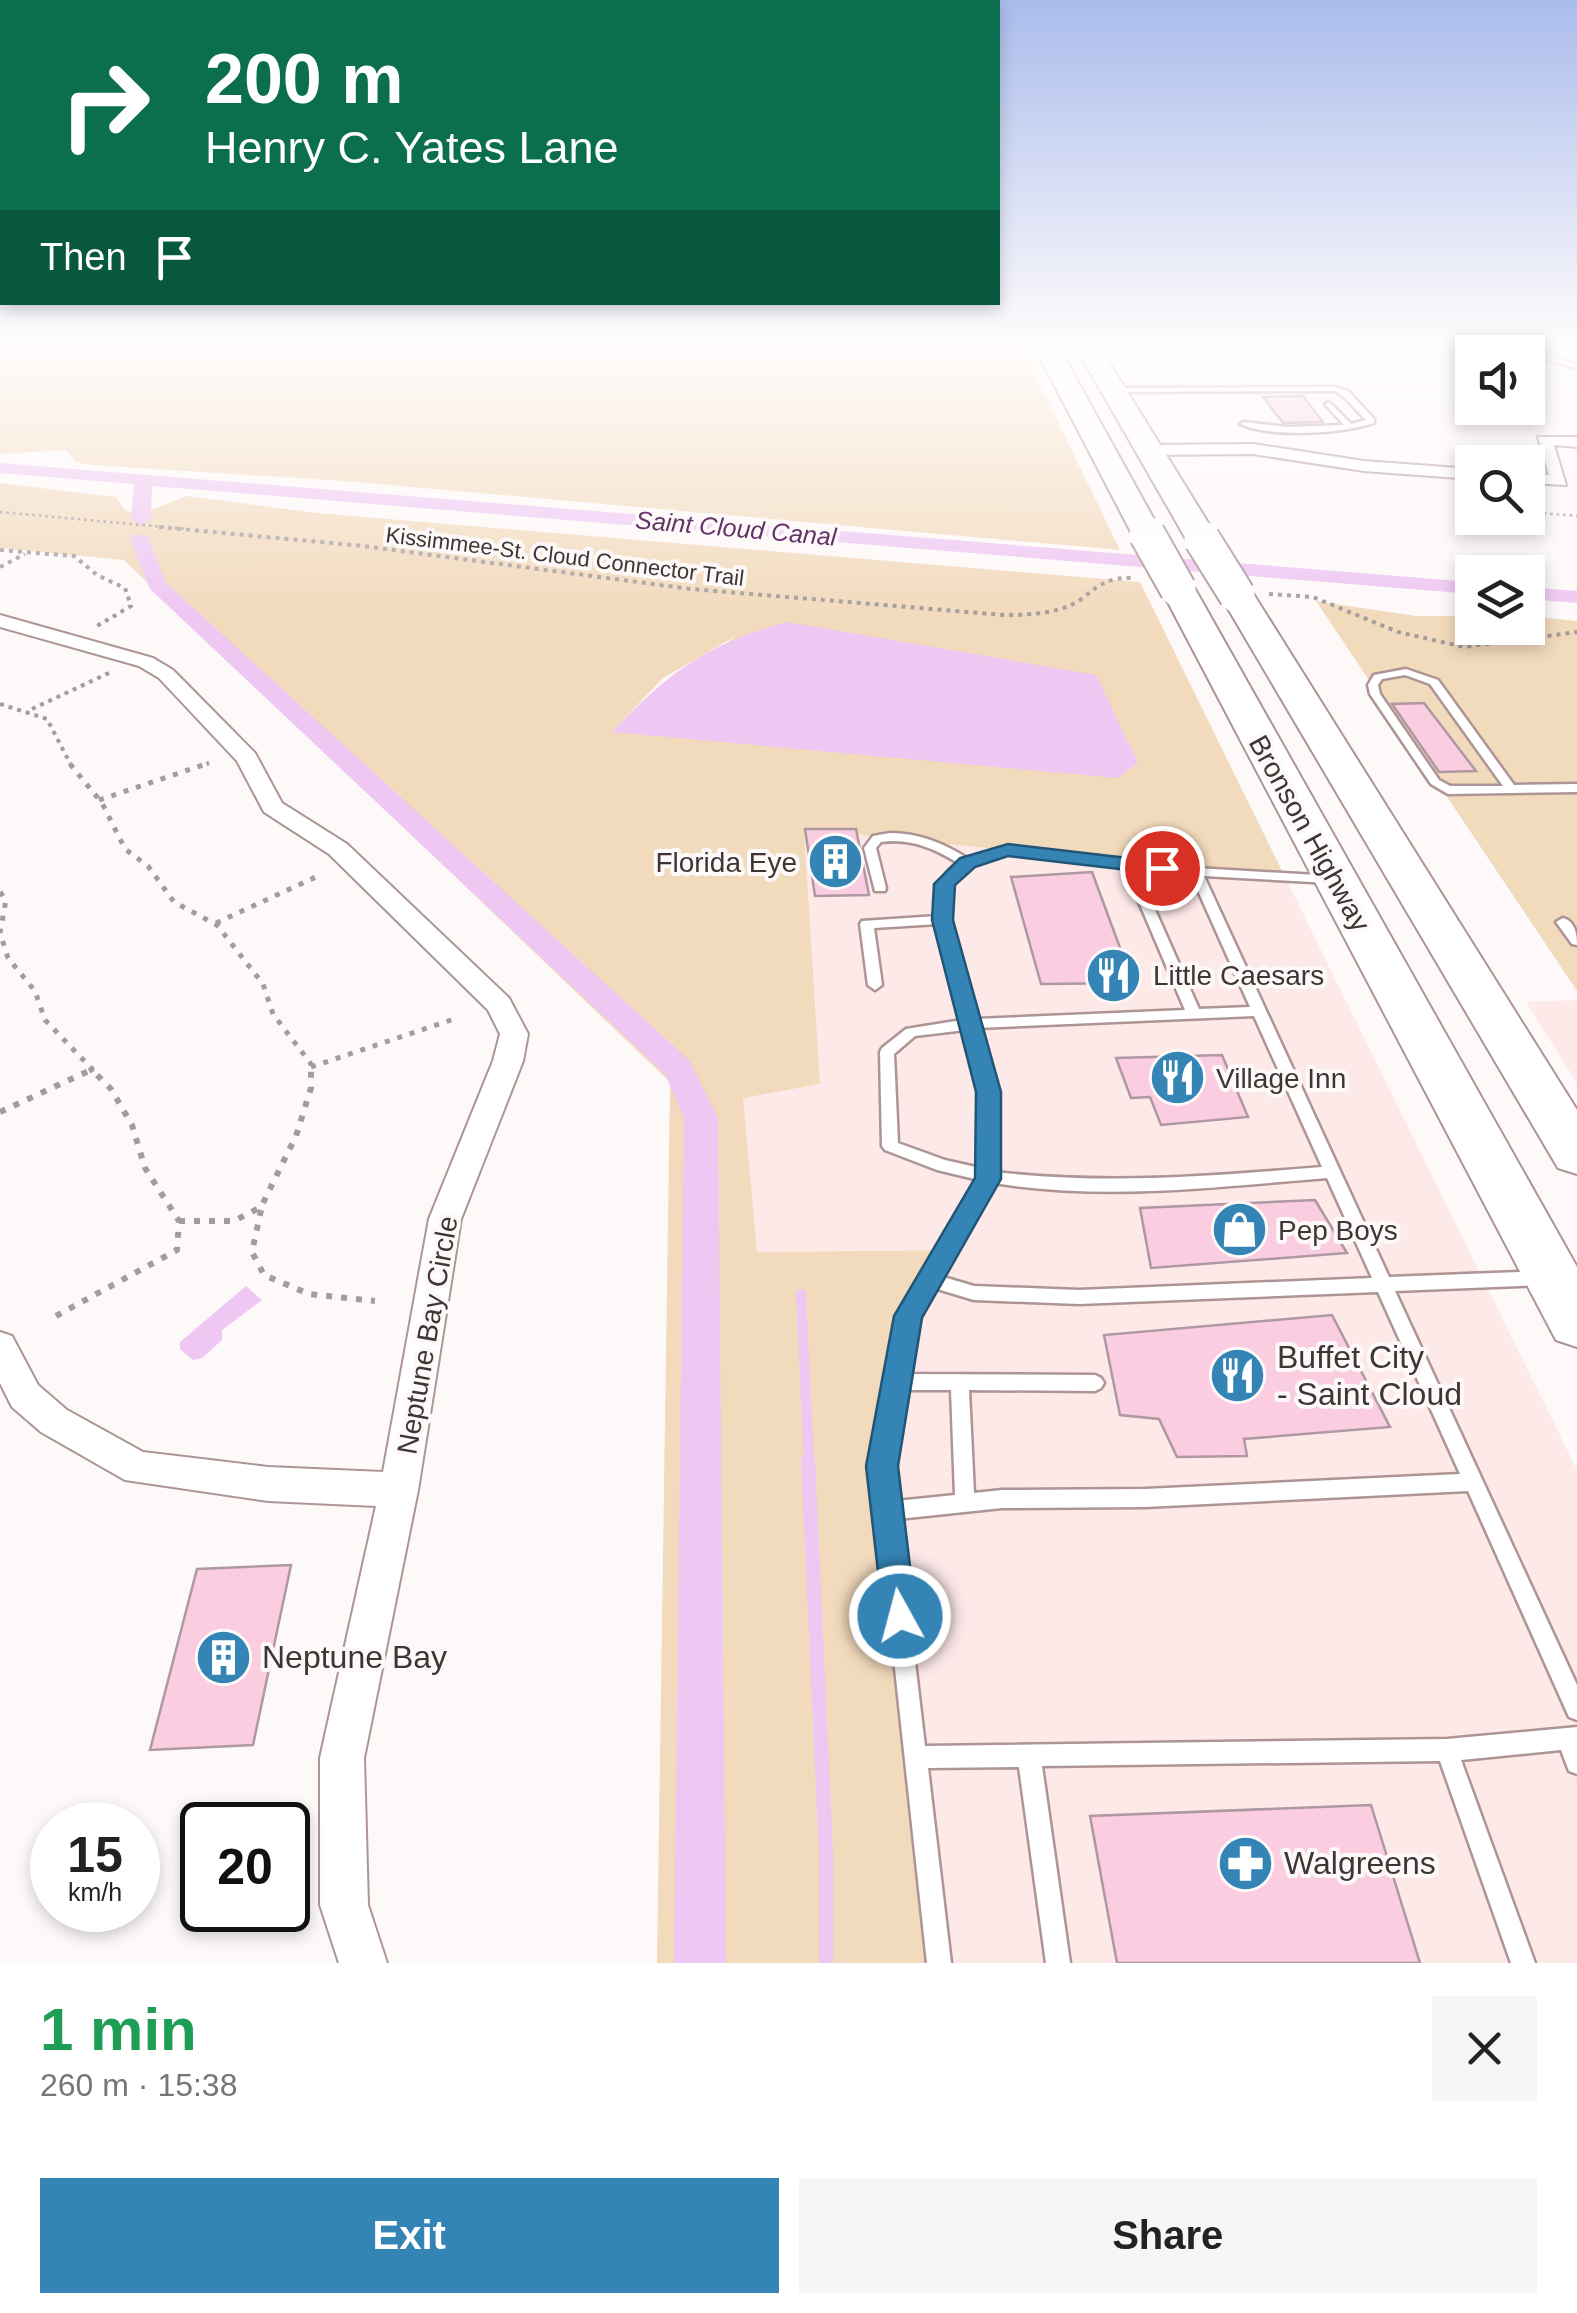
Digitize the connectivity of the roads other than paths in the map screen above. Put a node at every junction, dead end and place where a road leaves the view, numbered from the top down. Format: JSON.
{"nodes":[{"id":1,"x":1094,"y":436,"type":"edge"},
{"id":2,"x":1111,"y":436,"type":"edge"},
{"id":3,"x":1141,"y":436,"type":"edge"},
{"id":4,"x":1577,"y":442,"type":"edge"},
{"id":5,"x":1150,"y":450,"type":"junction"},
{"id":6,"x":1455,"y":473,"type":"edge"},
{"id":7,"x":1545,"y":479,"type":"edge"},
{"id":8,"x":0,"y":620,"type":"edge"},
{"id":9,"x":1577,"y":788,"type":"edge"},
{"id":10,"x":1511,"y":789,"type":"junction"},
{"id":11,"x":967,"y":862,"type":"junction"},
{"id":12,"x":1129,"y":864,"type":"junction"},
{"id":13,"x":1196,"y":872,"type":"junction"},
{"id":14,"x":1335,"y":879,"type":"junction"},
{"id":15,"x":880,"y":888,"type":"dead end"},
{"id":16,"x":942,"y":920,"type":"junction"},
{"id":17,"x":1563,"y":922,"type":"dead end"},
{"id":18,"x":1577,"y":941,"type":"edge"},
{"id":19,"x":875,"y":985,"type":"dead end"},
{"id":20,"x":1259,"y":1011,"type":"junction"},
{"id":21,"x":1194,"y":1014,"type":"junction"},
{"id":22,"x":970,"y":1024,"type":"junction"},
{"id":23,"x":1541,"y":1095,"type":"junction"},
{"id":24,"x":1577,"y":1154,"type":"edge"},
{"id":25,"x":1333,"y":1172,"type":"junction"},
{"id":26,"x":988,"y":1179,"type":"junction"},
{"id":27,"x":930,"y":1280,"type":"junction"},
{"id":28,"x":1384,"y":1285,"type":"junction"},
{"id":29,"x":1565,"y":1300,"type":"edge"},
{"id":30,"x":0,"y":1347,"type":"edge"},
{"id":31,"x":897,"y":1382,"type":"junction"},
{"id":32,"x":960,"y":1382,"type":"junction"},
{"id":33,"x":1095,"y":1383,"type":"dead end"},
{"id":34,"x":1473,"y":1482,"type":"junction"},
{"id":35,"x":399,"y":1490,"type":"junction"},
{"id":36,"x":965,"y":1502,"type":"junction"},
{"id":37,"x":887,"y":1511,"type":"junction"},
{"id":38,"x":1577,"y":1710,"type":"edge"},
{"id":39,"x":1572,"y":1738,"type":"edge"},
{"id":40,"x":1448,"y":1750,"type":"junction"},
{"id":41,"x":1029,"y":1756,"type":"junction"},
{"id":42,"x":916,"y":1757,"type":"junction"},
{"id":43,"x":1577,"y":1763,"type":"edge"},
{"id":44,"x":363,"y":1963,"type":"edge"},
{"id":45,"x":939,"y":1963,"type":"edge"},
{"id":46,"x":1058,"y":1963,"type":"edge"},
{"id":47,"x":1523,"y":1963,"type":"edge"}],
"edges":[{"from":1,"to":14,"type":"highway","name":"Bronson Highway","bridge":true},
{"from":2,"to":5,"type":"highway"},
{"from":3,"to":5,"type":"highway","name":"Bronson Highway"},
{"from":4,"to":7,"type":"street"},
{"from":5,"to":6,"type":"street"},
{"from":5,"to":23,"type":"highway","name":"Bronson Highway","bridge":true},
{"from":8,"to":35,"type":"street","name":"Neptune Bay Circle"},
{"from":9,"to":10,"type":"lane"},
{"from":10,"to":10,"type":"lane"},
{"from":11,"to":12,"type":"lane"},
{"from":11,"to":15,"type":"lane"},
{"from":11,"to":16,"type":"lane"},
{"from":12,"to":13,"type":"lane"},
{"from":12,"to":21,"type":"lane"},
{"from":13,"to":14,"type":"lane"},
{"from":13,"to":20,"type":"lane"},
{"from":14,"to":23,"type":"highway"},
{"from":14,"to":29,"type":"highway","name":"Bronson Highway"},
{"from":16,"to":19,"type":"lane"},
{"from":16,"to":22,"type":"lane"},
{"from":17,"to":18,"type":"lane"},
{"from":20,"to":21,"type":"lane"},
{"from":20,"to":25,"type":"lane"},
{"from":21,"to":22,"type":"lane"},
{"from":22,"to":26,"type":"lane"},
{"from":22,"to":26,"type":"lane"},
{"from":23,"to":24,"type":"highway","name":"Bronson Highway"},
{"from":25,"to":26,"type":"lane"},
{"from":25,"to":28,"type":"lane"},
{"from":26,"to":27,"type":"lane"},
{"from":27,"to":28,"type":"lane"},
{"from":27,"to":31,"type":"lane"},
{"from":28,"to":29,"type":"lane"},
{"from":28,"to":34,"type":"lane"},
{"from":30,"to":35,"type":"street","name":"Neptune Bay Circle"},
{"from":31,"to":32,"type":"lane"},
{"from":31,"to":37,"type":"lane"},
{"from":32,"to":33,"type":"lane"},
{"from":32,"to":36,"type":"lane"},
{"from":34,"to":36,"type":"lane"},
{"from":34,"to":38,"type":"lane"},
{"from":35,"to":44,"type":"street","name":"Neptune Bay Circle"},
{"from":36,"to":37,"type":"lane"},
{"from":37,"to":42,"type":"lane"},
{"from":39,"to":40,"type":"lane"},
{"from":39,"to":43,"type":"lane"},
{"from":40,"to":41,"type":"lane"},
{"from":40,"to":47,"type":"lane"},
{"from":41,"to":42,"type":"lane"},
{"from":41,"to":46,"type":"lane"},
{"from":42,"to":45,"type":"lane"}]}
